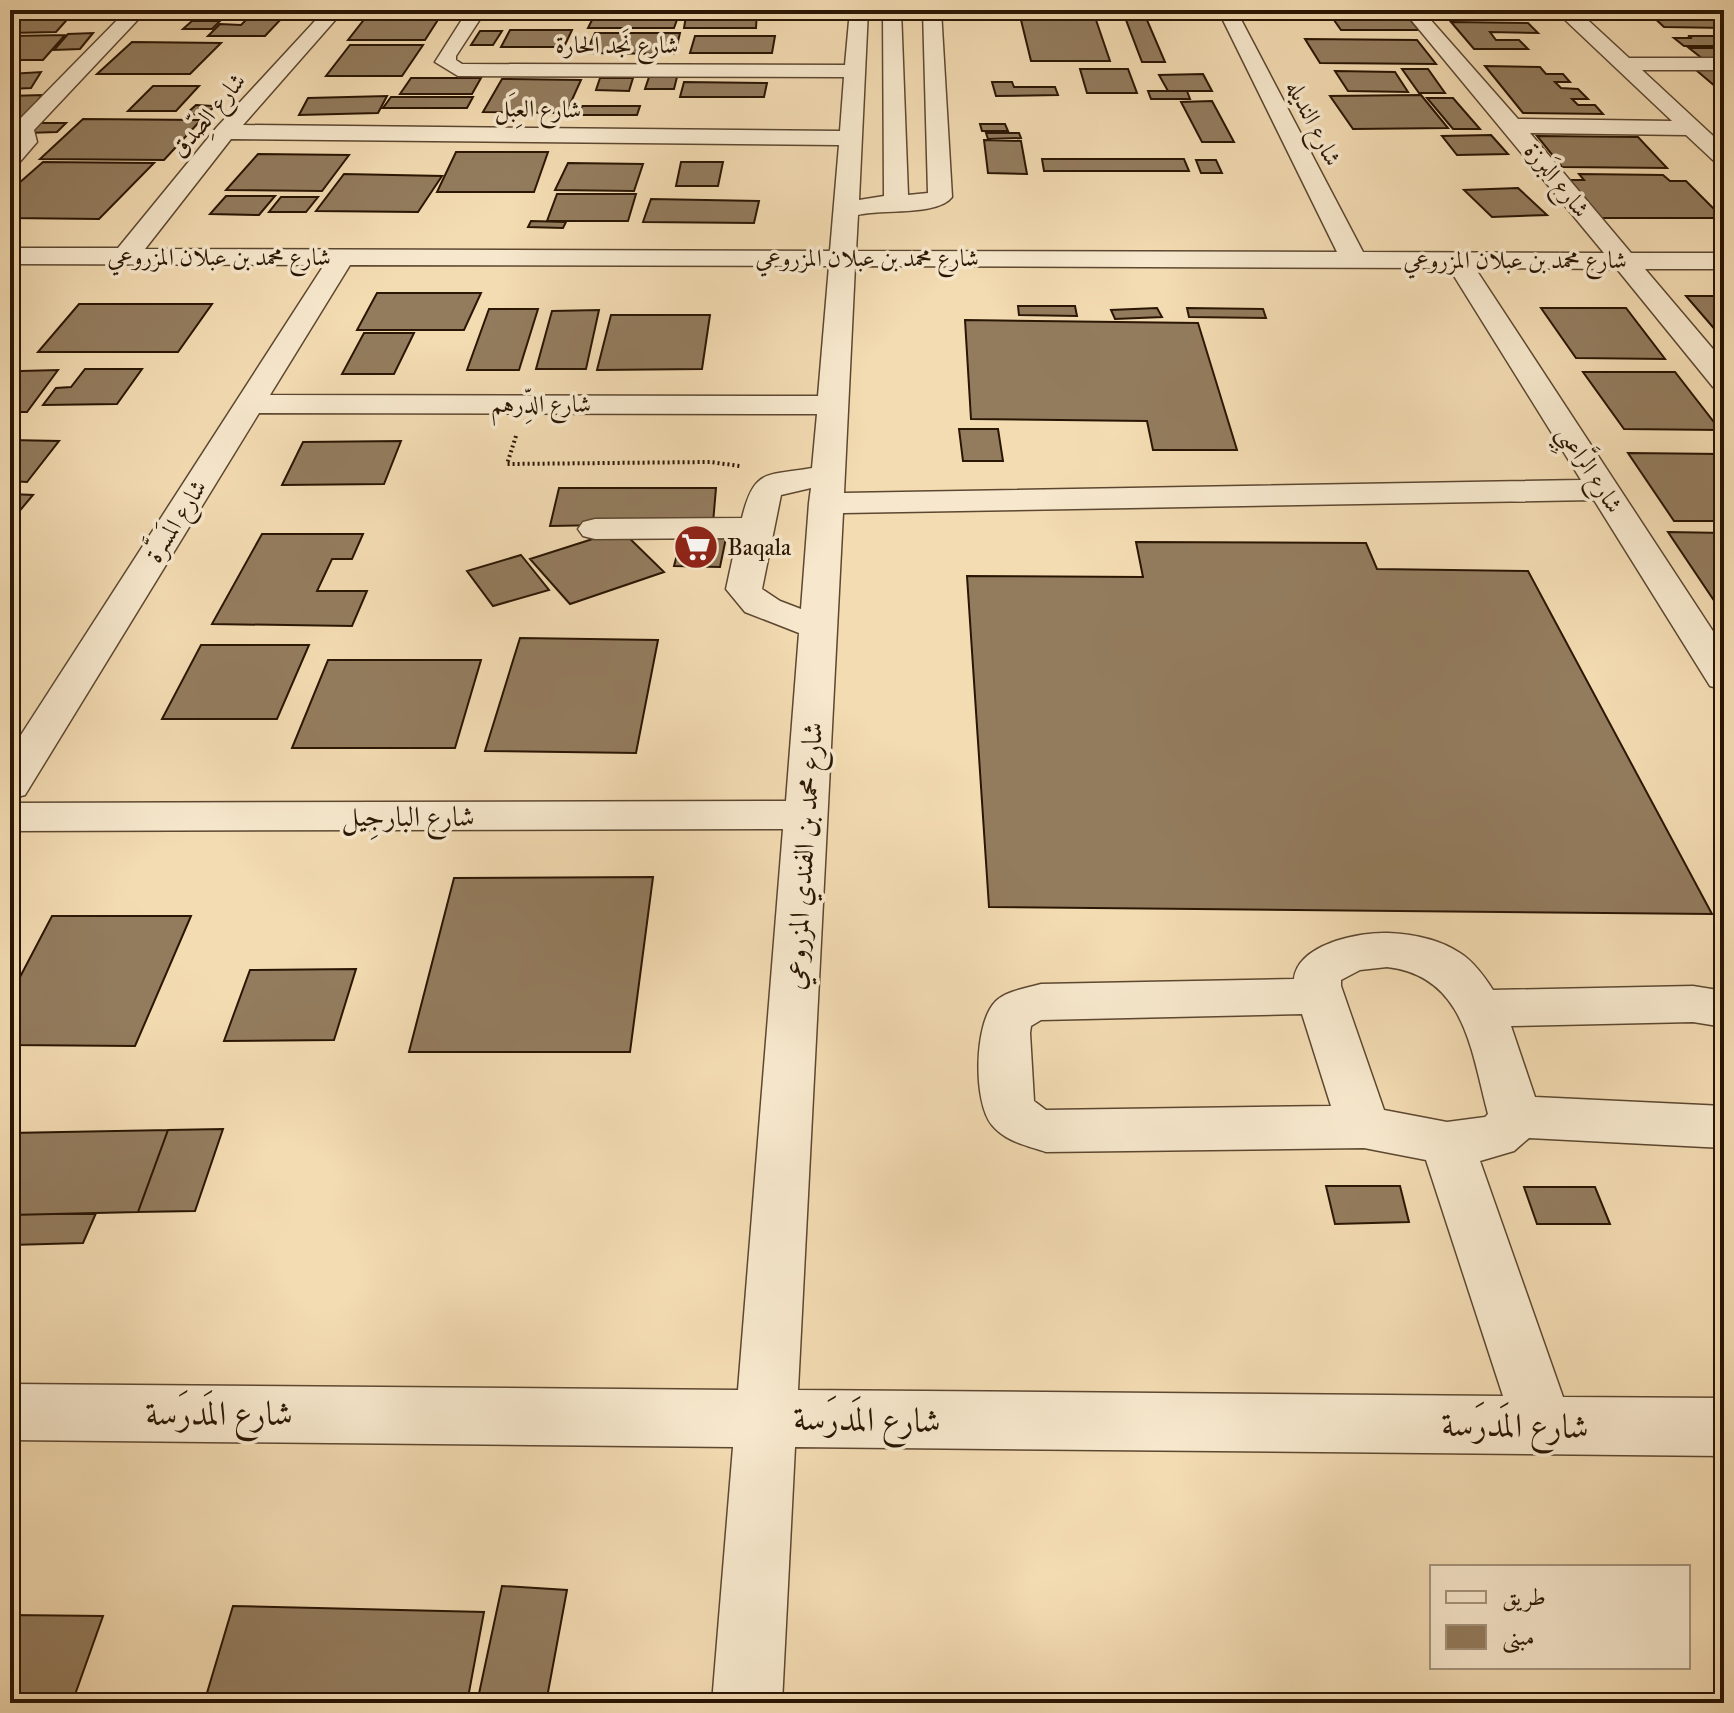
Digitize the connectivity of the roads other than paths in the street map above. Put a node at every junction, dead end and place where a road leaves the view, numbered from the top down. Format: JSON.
{"nodes":[{"id":1,"x":138,"y":10,"type":"edge"},
{"id":2,"x":335,"y":10,"type":"edge"},
{"id":3,"x":477,"y":10,"type":"edge"},
{"id":4,"x":859,"y":10,"type":"edge"},
{"id":5,"x":892,"y":10,"type":"edge"},
{"id":6,"x":932,"y":10,"type":"edge"},
{"id":7,"x":1227,"y":10,"type":"edge"},
{"id":8,"x":1412,"y":11,"type":"edge"},
{"id":9,"x":1567,"y":11,"type":"edge"},
{"id":10,"x":1624,"y":64,"type":"junction"},
{"id":11,"x":1724,"y":64,"type":"edge"},
{"id":12,"x":853,"y":71,"type":"junction"},
{"id":13,"x":1512,"y":126,"type":"junction"},
{"id":14,"x":1692,"y":128,"type":"junction"},
{"id":15,"x":225,"y":132,"type":"junction"},
{"id":16,"x":851,"y":138,"type":"junction"},
{"id":17,"x":1724,"y":158,"type":"edge"},
{"id":18,"x":10,"y":159,"type":"edge"},
{"id":19,"x":896,"y":202,"type":"junction"},
{"id":20,"x":846,"y":211,"type":"junction"},
{"id":21,"x":20,"y":256,"type":"edge"},
{"id":22,"x":125,"y":257,"type":"junction"},
{"id":23,"x":342,"y":257,"type":"junction"},
{"id":24,"x":843,"y":258,"type":"junction"},
{"id":25,"x":1354,"y":259,"type":"junction"},
{"id":26,"x":1456,"y":259,"type":"junction"},
{"id":27,"x":1623,"y":261,"type":"junction"},
{"id":28,"x":1724,"y":261,"type":"edge"},
{"id":29,"x":10,"y":279,"type":"edge"},
{"id":30,"x":1724,"y":381,"type":"edge"},
{"id":31,"x":250,"y":404,"type":"junction"},
{"id":32,"x":833,"y":405,"type":"junction"},
{"id":33,"x":827,"y":489,"type":"junction"},
{"id":34,"x":1603,"y":490,"type":"junction"},
{"id":35,"x":756,"y":528,"type":"junction"},
{"id":36,"x":595,"y":529,"type":"dead end"},
{"id":37,"x":819,"y":627,"type":"junction"},
{"id":38,"x":1724,"y":678,"type":"edge"},
{"id":39,"x":10,"y":785,"type":"edge"},
{"id":40,"x":806,"y":815,"type":"junction"},
{"id":41,"x":10,"y":817,"type":"edge"},
{"id":42,"x":1320,"y":996,"type":"junction"},
{"id":43,"x":1480,"y":1008,"type":"junction"},
{"id":44,"x":1724,"y":1009,"type":"edge"},
{"id":45,"x":1515,"y":1117,"type":"junction"},
{"id":46,"x":1364,"y":1127,"type":"junction"},
{"id":47,"x":1724,"y":1127,"type":"edge"},
{"id":48,"x":1447,"y":1143,"type":"junction"},
{"id":49,"x":10,"y":1412,"type":"edge"},
{"id":50,"x":766,"y":1418,"type":"junction"},
{"id":51,"x":1543,"y":1425,"type":"junction"},
{"id":52,"x":1724,"y":1427,"type":"edge"},
{"id":53,"x":747,"y":1703,"type":"edge"}],
"edges":[{"from":1,"to":18,"type":"street"},
{"from":2,"to":15,"type":"street","name":"شارع الصِّدق"},
{"from":3,"to":12,"type":"street","name":"شارع نَجد الحارة"},
{"from":4,"to":12,"type":"street","name":"شارع محمد بن الفندي المزروعي"},
{"from":5,"to":19,"type":"street"},
{"from":6,"to":19,"type":"street"},
{"from":7,"to":25,"type":"street","name":"شارع النديله"},
{"from":8,"to":9,"type":"street","name":"شارع البَرزة"},
{"from":8,"to":13,"type":"street","name":"شارع البَرزة"},
{"from":9,"to":10,"type":"street"},
{"from":10,"to":11,"type":"street"},
{"from":10,"to":14,"type":"street"},
{"from":12,"to":16,"type":"street","name":"شارع محمد بن الفندي المزروعي"},
{"from":13,"to":14,"type":"street","name":"شارع البَرزة"},
{"from":13,"to":27,"type":"street","name":"شارع البَرزة"},
{"from":14,"to":17,"type":"street"},
{"from":15,"to":16,"type":"street","name":"شارع العِبَل"},
{"from":15,"to":22,"type":"street","name":"شارع الصِّدق"},
{"from":16,"to":20,"type":"street","name":"شارع محمد بن الفندي المزروعي"},
{"from":19,"to":20,"type":"street"},
{"from":20,"to":24,"type":"street","name":"شارع محمد بن الفندي المزروعي"},
{"from":21,"to":22,"type":"street","name":"شارع محمد بن عبلان المزروعي"},
{"from":21,"to":29,"type":"street"},
{"from":22,"to":23,"type":"street","name":"شارع محمد بن عبلان المزروعي"},
{"from":23,"to":24,"type":"street","name":"شارع محمد بن عبلان المزروعي"},
{"from":23,"to":31,"type":"street","name":"شارع المَسرَّة"},
{"from":24,"to":25,"type":"street","name":"شارع محمد بن عبلان المزروعي"},
{"from":24,"to":32,"type":"street","name":"شارع محمد بن الفندي المزروعي"},
{"from":25,"to":26,"type":"street","name":"شارع محمد بن عبلان المزروعي"},
{"from":26,"to":27,"type":"street","name":"شارع محمد بن عبلان المزروعي"},
{"from":26,"to":34,"type":"street","name":"شارع الرَّاعبِي"},
{"from":27,"to":28,"type":"street","name":"شارع محمد بن عبلان المزروعي"},
{"from":27,"to":30,"type":"street","name":"شارع البَرزة"},
{"from":31,"to":32,"type":"street","name":"شارع الدِّرهم"},
{"from":31,"to":39,"type":"street","name":"شارع المَسرَّة"},
{"from":32,"to":33,"type":"street","name":"شارع محمد بن الفندي المزروعي"},
{"from":33,"to":34,"type":"street"},
{"from":33,"to":35,"type":"street"},
{"from":33,"to":37,"type":"street","name":"شارع محمد بن الفندي المزروعي"},
{"from":34,"to":38,"type":"street","name":"شارع الرَّاعبِي"},
{"from":35,"to":36,"type":"street"},
{"from":35,"to":37,"type":"street"},
{"from":37,"to":40,"type":"street","name":"شارع محمد بن الفندي المزروعي"},
{"from":40,"to":41,"type":"street","name":"شارع البارجِيل"},
{"from":40,"to":50,"type":"street","name":"شارع محمد بن الفندي المزروعي"},
{"from":42,"to":43,"type":"street"},
{"from":42,"to":46,"type":"street"},
{"from":42,"to":46,"type":"street"},
{"from":43,"to":44,"type":"street"},
{"from":43,"to":45,"type":"street"},
{"from":45,"to":47,"type":"street"},
{"from":45,"to":48,"type":"street"},
{"from":46,"to":48,"type":"street"},
{"from":48,"to":51,"type":"street"},
{"from":49,"to":50,"type":"street","name":"شارع المَدرَسة"},
{"from":50,"to":51,"type":"street","name":"شارع المَدرَسة"},
{"from":50,"to":53,"type":"street","name":"شارع محمد بن الفندي المزروعي"},
{"from":51,"to":52,"type":"street","name":"شارع المَدرَسة"}]}
